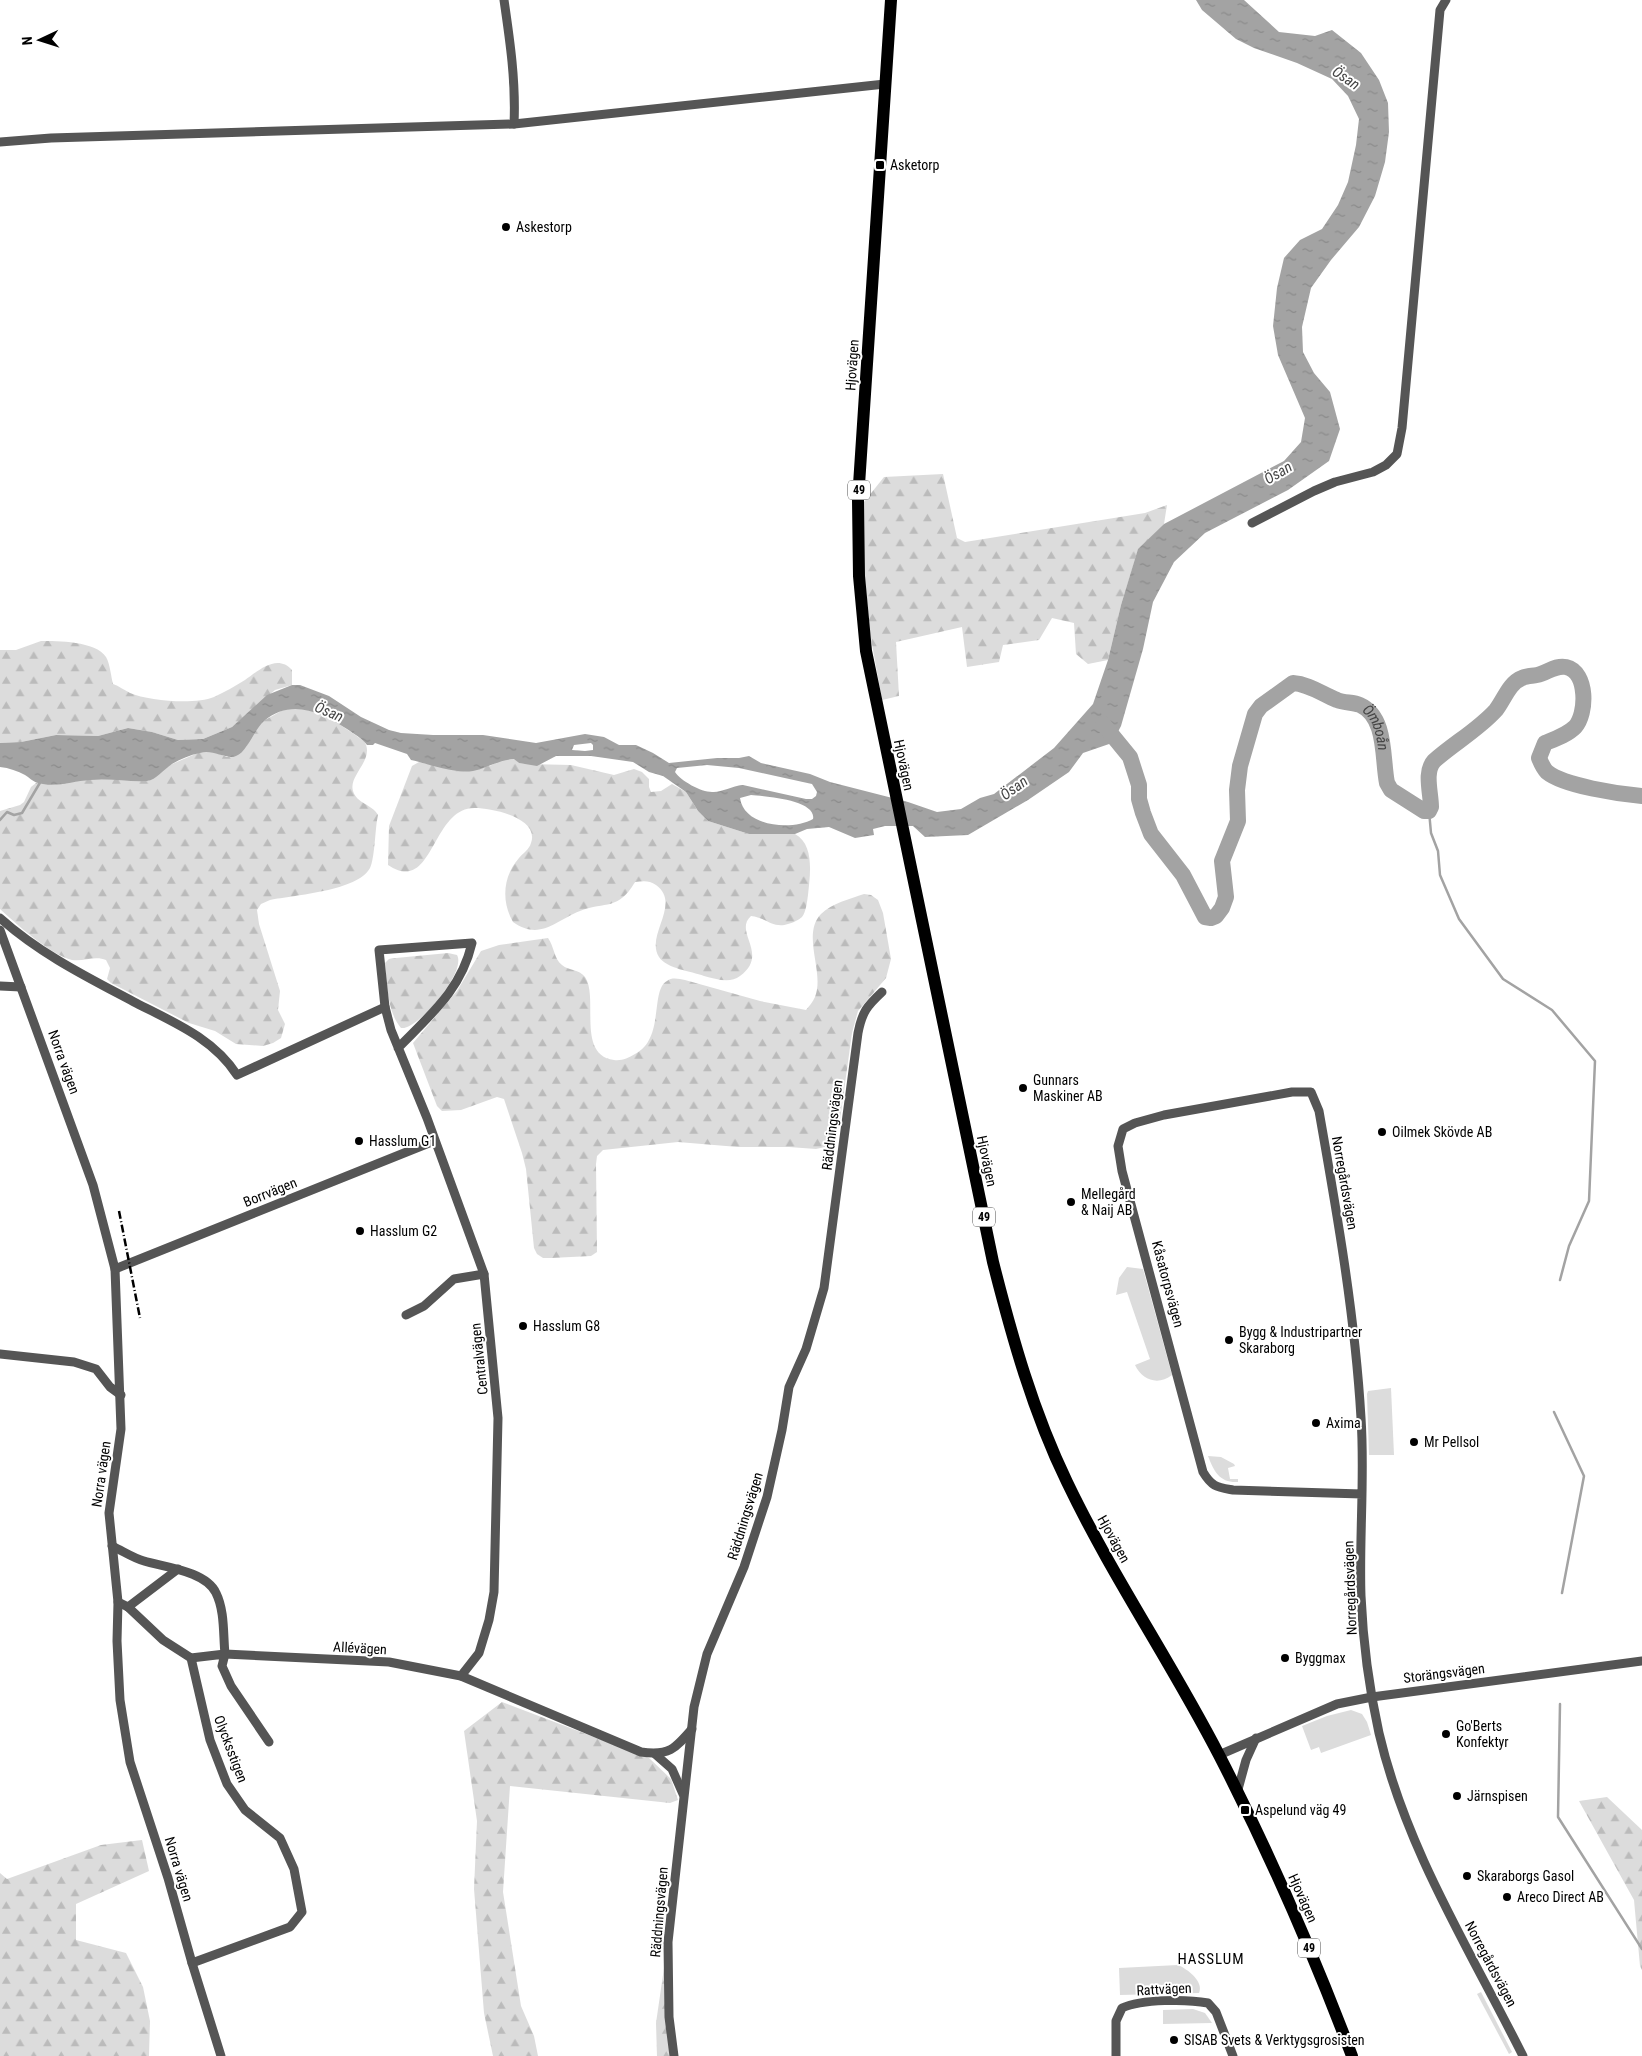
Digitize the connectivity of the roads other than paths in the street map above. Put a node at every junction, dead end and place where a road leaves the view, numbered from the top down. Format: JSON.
{"nodes":[{"id":1,"x":504,"y":0,"type":"edge"},
{"id":2,"x":891,"y":0,"type":"edge"},
{"id":3,"x":1446,"y":0,"type":"edge"},
{"id":4,"x":885,"y":84,"type":"junction"},
{"id":5,"x":514,"y":124,"type":"junction"},
{"id":6,"x":0,"y":142,"type":"edge"},
{"id":7,"x":1252,"y":523,"type":"dead end"},
{"id":8,"x":0,"y":918,"type":"edge"},
{"id":9,"x":0,"y":930,"type":"edge"},
{"id":10,"x":0,"y":986,"type":"edge"},
{"id":11,"x":21,"y":987,"type":"junction"},
{"id":12,"x":882,"y":992,"type":"dead end"},
{"id":13,"x":385,"y":1007,"type":"junction"},
{"id":14,"x":398,"y":1048,"type":"junction"},
{"id":15,"x":1311,"y":1092,"type":"joint"},
{"id":16,"x":434,"y":1141,"type":"junction"},
{"id":17,"x":116,"y":1269,"type":"junction"},
{"id":18,"x":484,"y":1274,"type":"junction"},
{"id":19,"x":406,"y":1315,"type":"dead end"},
{"id":20,"x":0,"y":1354,"type":"edge"},
{"id":21,"x":121,"y":1395,"type":"junction"},
{"id":22,"x":1362,"y":1494,"type":"junction"},
{"id":23,"x":112,"y":1546,"type":"junction"},
{"id":24,"x":178,"y":1569,"type":"junction"},
{"id":25,"x":118,"y":1602,"type":"junction"},
{"id":26,"x":128,"y":1607,"type":"junction"},
{"id":27,"x":225,"y":1654,"type":"junction"},
{"id":28,"x":191,"y":1658,"type":"junction"},
{"id":29,"x":1642,"y":1661,"type":"edge"},
{"id":30,"x":461,"y":1676,"type":"junction"},
{"id":31,"x":1372,"y":1697,"type":"junction"},
{"id":32,"x":692,"y":1728,"type":"junction"},
{"id":33,"x":1256,"y":1738,"type":"junction"},
{"id":34,"x":269,"y":1742,"type":"dead end"},
{"id":35,"x":655,"y":1754,"type":"junction"},
{"id":36,"x":1219,"y":1755,"type":"junction"},
{"id":37,"x":1237,"y":1793,"type":"junction"},
{"id":38,"x":684,"y":1796,"type":"junction"},
{"id":39,"x":192,"y":1963,"type":"junction"},
{"id":40,"x":221,"y":2056,"type":"edge"},
{"id":41,"x":674,"y":2056,"type":"edge"},
{"id":42,"x":1116,"y":2056,"type":"edge"},
{"id":43,"x":1233,"y":2056,"type":"edge"},
{"id":44,"x":1352,"y":2056,"type":"edge"},
{"id":45,"x":1523,"y":2056,"type":"edge"}],
"edges":[{"from":1,"to":5,"type":"street"},
{"from":2,"to":4,"type":"main road","number":"49"},
{"from":3,"to":7,"type":"street"},
{"from":4,"to":5,"type":"street"},
{"from":4,"to":36,"type":"main road","name":"Hjovägen","number":"49"},
{"from":5,"to":6,"type":"street"},
{"from":8,"to":13,"type":"street"},
{"from":9,"to":11,"type":"street","name":"Norra vägen"},
{"from":10,"to":11,"type":"street"},
{"from":11,"to":17,"type":"street","name":"Norra vägen"},
{"from":12,"to":32,"type":"street","name":"Räddningsvägen"},
{"from":13,"to":14,"type":"street","name":"Centralvägen"},
{"from":13,"to":14,"type":"street","name":"Centralvägen"},
{"from":14,"to":16,"type":"street","name":"Centralvägen"},
{"from":15,"to":22,"type":"street","name":"Norregårdsvägen"},
{"from":15,"to":22,"type":"street","name":"Kåsatorpsvägen"},
{"from":16,"to":17,"type":"street","name":"Borrvägen"},
{"from":16,"to":18,"type":"street","name":"Centralvägen"},
{"from":17,"to":21,"type":"street","name":"Norra vägen"},
{"from":18,"to":19,"type":"street"},
{"from":18,"to":30,"type":"street","name":"Centralvägen"},
{"from":20,"to":21,"type":"street"},
{"from":21,"to":23,"type":"street","name":"Norra vägen"},
{"from":22,"to":31,"type":"street","name":"Norregårdsvägen"},
{"from":23,"to":24,"type":"street"},
{"from":23,"to":25,"type":"street","name":"Norra vägen"},
{"from":24,"to":26,"type":"street"},
{"from":24,"to":27,"type":"street"},
{"from":25,"to":26,"type":"street"},
{"from":25,"to":39,"type":"street","name":"Norra vägen"},
{"from":26,"to":28,"type":"street"},
{"from":27,"to":28,"type":"street","name":"Allévägen"},
{"from":27,"to":30,"type":"street","name":"Allévägen"},
{"from":27,"to":34,"type":"street"},
{"from":28,"to":39,"type":"street","name":"Olycksstigen"},
{"from":29,"to":31,"type":"street","name":"Storängsvägen"},
{"from":30,"to":35,"type":"street","name":"Allévägen"},
{"from":31,"to":33,"type":"street","name":"Storängsvägen"},
{"from":31,"to":45,"type":"street","name":"Norregårdsvägen"},
{"from":32,"to":35,"type":"street"},
{"from":32,"to":38,"type":"street","name":"Räddningsvägen"},
{"from":33,"to":36,"type":"street","name":"Storängsvägen"},
{"from":33,"to":37,"type":"street"},
{"from":35,"to":38,"type":"street","name":"Allévägen"},
{"from":36,"to":37,"type":"main road","name":"Hjovägen","number":"49"},
{"from":37,"to":44,"type":"main road","name":"Hjovägen","number":"49"},
{"from":38,"to":41,"type":"street","name":"Räddningsvägen"},
{"from":39,"to":40,"type":"street","name":"Norra vägen"},
{"from":42,"to":43,"type":"street","name":"Rattvägen"}]}
